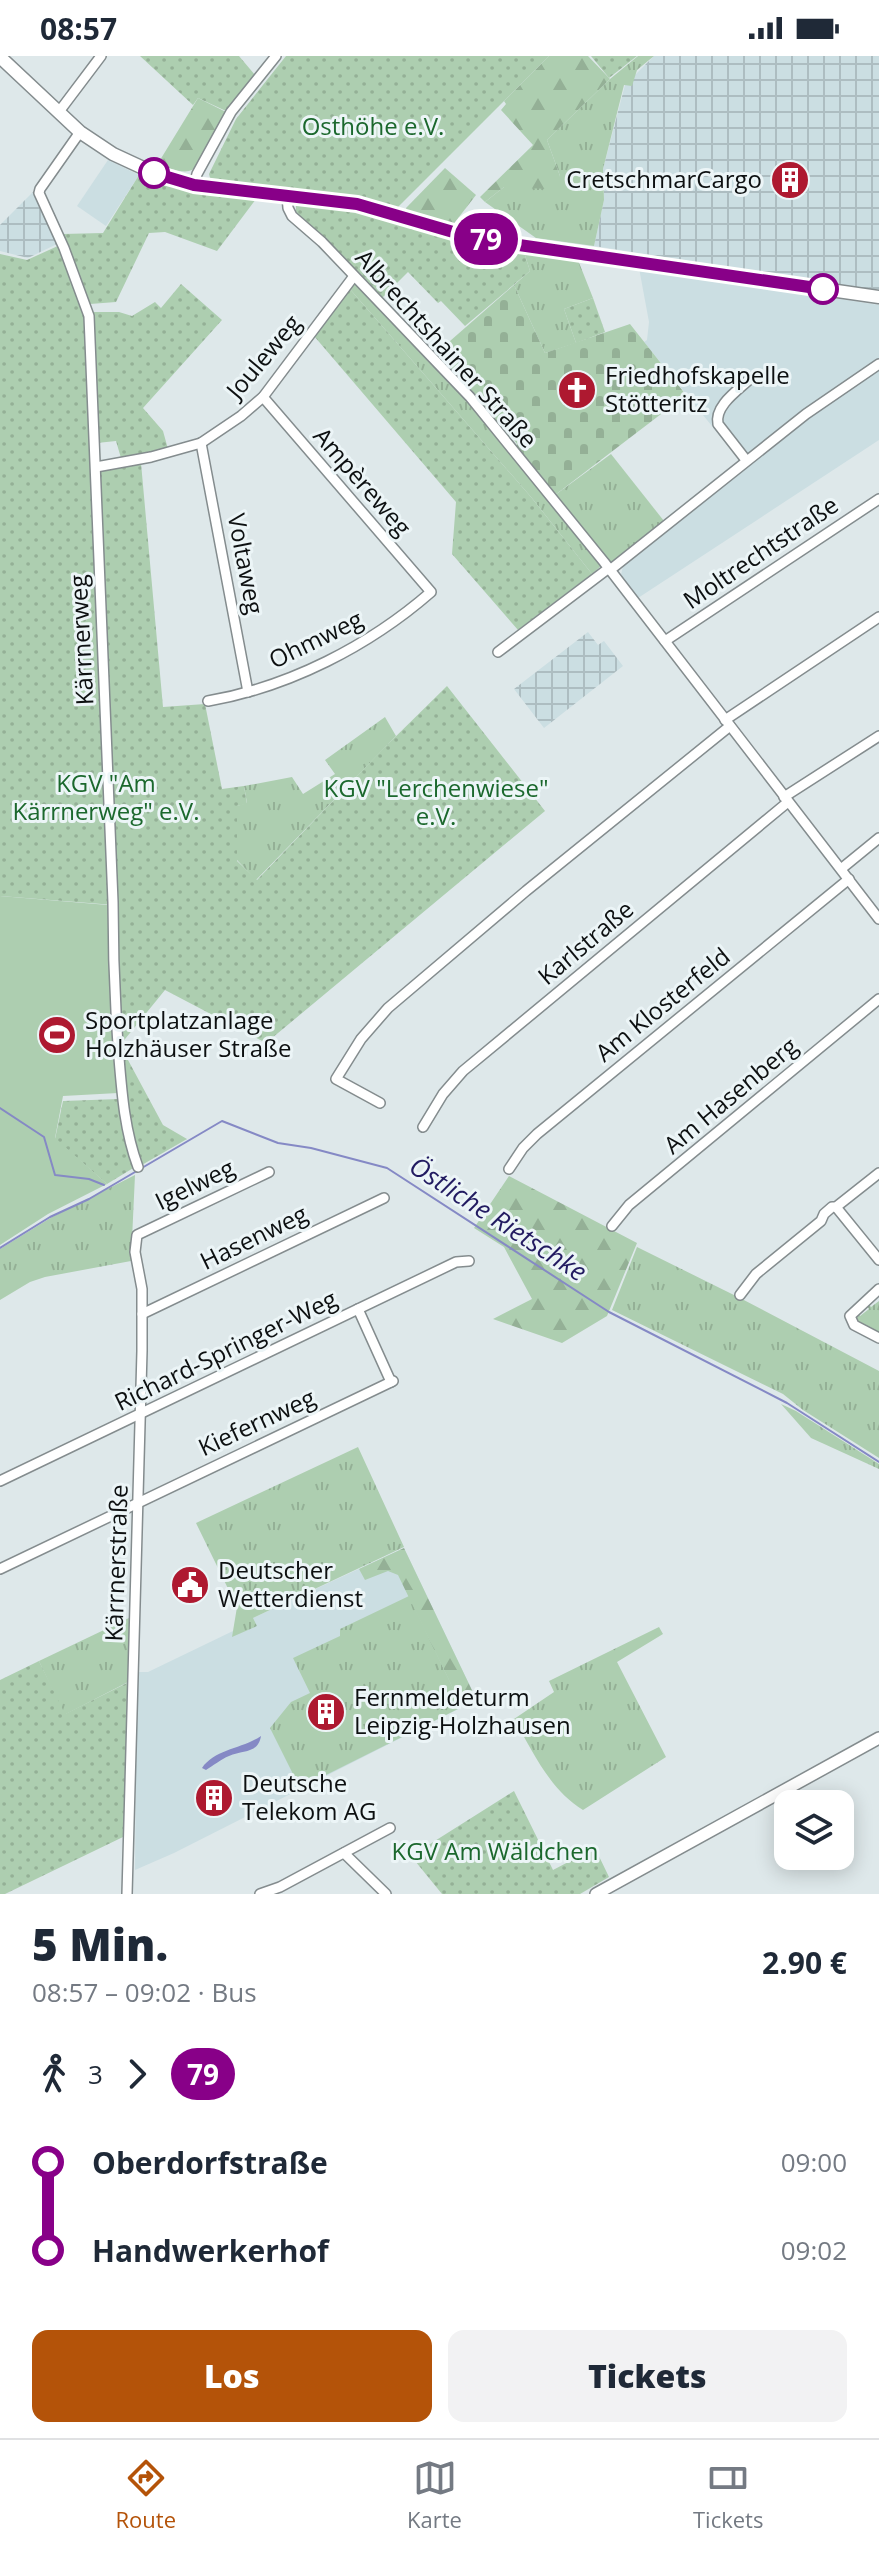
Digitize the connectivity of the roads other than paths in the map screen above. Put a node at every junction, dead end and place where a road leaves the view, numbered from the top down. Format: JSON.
{"nodes":[{"id":1,"x":101,"y":56,"type":"edge"},
{"id":2,"x":276,"y":56,"type":"edge"},
{"id":3,"x":0,"y":57,"type":"edge"},
{"id":4,"x":58,"y":113,"type":"junction"},
{"id":5,"x":80,"y":132,"type":"junction"},
{"id":6,"x":194,"y":185,"type":"junction"},
{"id":7,"x":287,"y":196,"type":"junction"},
{"id":8,"x":354,"y":276,"type":"junction"},
{"id":9,"x":879,"y":297,"type":"edge"},
{"id":10,"x":879,"y":364,"type":"edge"},
{"id":11,"x":752,"y":377,"type":"dead end"},
{"id":12,"x":263,"y":397,"type":"junction"},
{"id":13,"x":201,"y":443,"type":"junction"},
{"id":14,"x":746,"y":460,"type":"junction"},
{"id":15,"x":96,"y":467,"type":"junction"},
{"id":16,"x":879,"y":499,"type":"edge"},
{"id":17,"x":610,"y":569,"type":"junction"},
{"id":18,"x":431,"y":592,"type":"joint"},
{"id":19,"x":879,"y":617,"type":"edge"},
{"id":20,"x":665,"y":641,"type":"junction"},
{"id":21,"x":498,"y":652,"type":"dead end"},
{"id":22,"x":248,"y":692,"type":"junction"},
{"id":23,"x":208,"y":701,"type":"dead end"},
{"id":24,"x":728,"y":723,"type":"junction"},
{"id":25,"x":879,"y":736,"type":"edge"},
{"id":26,"x":786,"y":800,"type":"junction"},
{"id":27,"x":879,"y":838,"type":"edge"},
{"id":28,"x":841,"y":869,"type":"junction"},
{"id":29,"x":849,"y":879,"type":"junction"},
{"id":30,"x":879,"y":919,"type":"edge"},
{"id":31,"x":879,"y":999,"type":"edge"},
{"id":32,"x":380,"y":1103,"type":"dead end"},
{"id":33,"x":423,"y":1127,"type":"dead end"},
{"id":34,"x":138,"y":1167,"type":"dead end"},
{"id":35,"x":509,"y":1169,"type":"dead end"},
{"id":36,"x":269,"y":1172,"type":"dead end"},
{"id":37,"x":879,"y":1173,"type":"edge"},
{"id":38,"x":384,"y":1198,"type":"dead end"},
{"id":39,"x":838,"y":1209,"type":"junction"},
{"id":40,"x":612,"y":1226,"type":"dead end"},
{"id":41,"x":137,"y":1235,"type":"joint"},
{"id":42,"x":879,"y":1260,"type":"edge"},
{"id":43,"x":469,"y":1261,"type":"dead end"},
{"id":44,"x":879,"y":1289,"type":"edge"},
{"id":45,"x":740,"y":1295,"type":"dead end"},
{"id":46,"x":358,"y":1309,"type":"junction"},
{"id":47,"x":142,"y":1314,"type":"junction"},
{"id":48,"x":879,"y":1338,"type":"edge"},
{"id":49,"x":141,"y":1414,"type":"junction"},
{"id":50,"x":0,"y":1481,"type":"edge"},
{"id":51,"x":139,"y":1502,"type":"junction"},
{"id":52,"x":0,"y":1569,"type":"edge"},
{"id":53,"x":879,"y":1738,"type":"edge"},
{"id":54,"x":390,"y":1828,"type":"dead end"},
{"id":55,"x":344,"y":1853,"type":"junction"},
{"id":56,"x":282,"y":1890,"type":"edge"},
{"id":57,"x":127,"y":1894,"type":"edge"},
{"id":58,"x":260,"y":1894,"type":"edge"},
{"id":59,"x":386,"y":1894,"type":"edge"},
{"id":60,"x":596,"y":1894,"type":"edge"}],
"edges":[{"from":1,"to":4,"type":"street"},
{"from":2,"to":6,"type":"street"},
{"from":3,"to":4,"type":"main road"},
{"from":4,"to":5,"type":"main road"},
{"from":5,"to":6,"type":"main road"},
{"from":5,"to":15,"type":"street","name":"Kärrnerweg"},
{"from":6,"to":7,"type":"main road"},
{"from":7,"to":8,"type":"street","name":"Albrechtshainer Straße"},
{"from":7,"to":9,"type":"main road"},
{"from":8,"to":12,"type":"street","name":"Jouleweg"},
{"from":8,"to":17,"type":"street","name":"Albrechtshainer Straße"},
{"from":10,"to":14,"type":"street"},
{"from":11,"to":14,"type":"street"},
{"from":12,"to":13,"type":"street","name":"Jouleweg"},
{"from":12,"to":18,"type":"street","name":"Ampèreweg"},
{"from":13,"to":15,"type":"street","name":"Jouleweg"},
{"from":13,"to":22,"type":"street","name":"Voltaweg"},
{"from":14,"to":17,"type":"street"},
{"from":15,"to":34,"type":"street","name":"Kärrnerweg"},
{"from":16,"to":20,"type":"street","name":"Moltrechtstraße"},
{"from":17,"to":20,"type":"street","name":"Albrechtshainer Straße"},
{"from":17,"to":21,"type":"street"},
{"from":18,"to":22,"type":"street","name":"Ohmweg"},
{"from":19,"to":24,"type":"street"},
{"from":20,"to":24,"type":"street","name":"Albrechtshainer Straße"},
{"from":22,"to":23,"type":"street","name":"Ohmweg"},
{"from":24,"to":26,"type":"street","name":"Albrechtshainer Straße"},
{"from":24,"to":32,"type":"street"},
{"from":25,"to":26,"type":"street","name":"Karlstraße"},
{"from":26,"to":28,"type":"street","name":"Albrechtshainer Straße"},
{"from":26,"to":33,"type":"street","name":"Karlstraße"},
{"from":27,"to":28,"type":"street"},
{"from":28,"to":29,"type":"street","name":"Albrechtshainer Straße"},
{"from":29,"to":30,"type":"street","name":"Albrechtshainer Straße"},
{"from":29,"to":35,"type":"street","name":"Am Klosterfeld"},
{"from":31,"to":40,"type":"street","name":"Am Hasenberg"},
{"from":36,"to":41,"type":"street","name":"Igelweg"},
{"from":37,"to":39,"type":"street"},
{"from":38,"to":47,"type":"street","name":"Hasenweg"},
{"from":39,"to":42,"type":"street"},
{"from":39,"to":45,"type":"street"},
{"from":41,"to":47,"type":"street","name":"Kärrnerstraße"},
{"from":43,"to":46,"type":"street","name":"Richard-Springer-Weg"},
{"from":44,"to":48,"type":"street"},
{"from":46,"to":49,"type":"street","name":"Richard-Springer-Weg"},
{"from":46,"to":51,"type":"street","name":"Kiefernweg"},
{"from":47,"to":49,"type":"street","name":"Kärrnerstraße"},
{"from":49,"to":50,"type":"street","name":"Richard-Springer-Weg"},
{"from":49,"to":51,"type":"street","name":"Kärrnerstraße"},
{"from":51,"to":52,"type":"street","name":"Kiefernweg"},
{"from":51,"to":57,"type":"street","name":"Kärrnerstraße"},
{"from":53,"to":60,"type":"street"},
{"from":54,"to":55,"type":"street"},
{"from":55,"to":56,"type":"street"},
{"from":55,"to":59,"type":"street"},
{"from":56,"to":58,"type":"street"}]}
